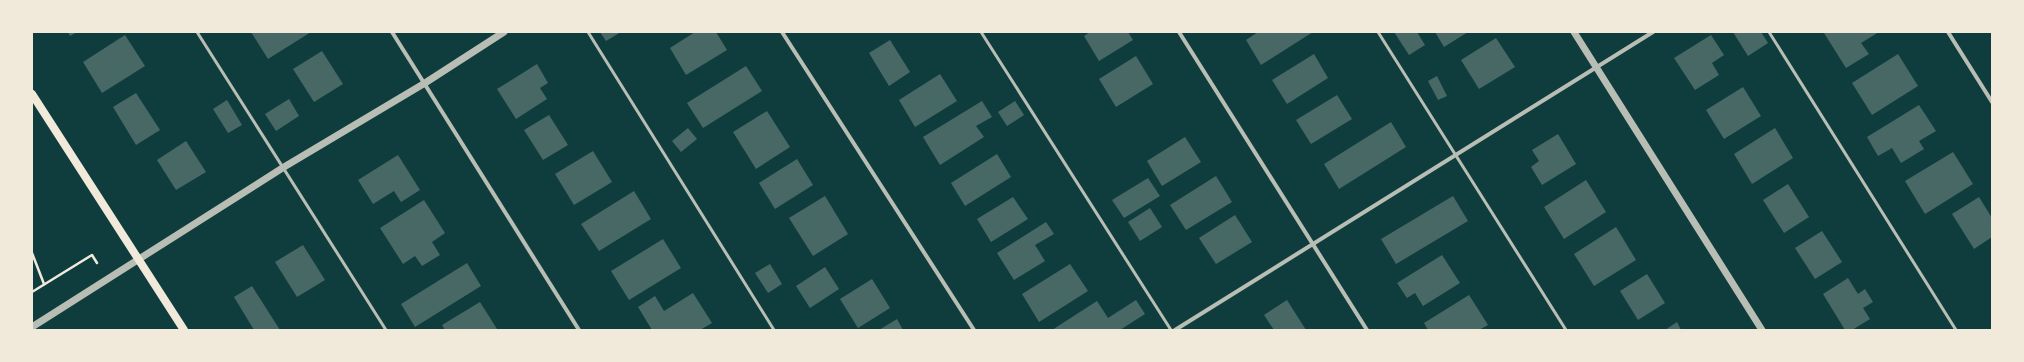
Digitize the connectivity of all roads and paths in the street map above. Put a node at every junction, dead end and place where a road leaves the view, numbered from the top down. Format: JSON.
{"nodes":[{"id":1,"x":198,"y":32,"type":"edge"},
{"id":2,"x":392,"y":32,"type":"edge"},
{"id":3,"x":504,"y":32,"type":"edge"},
{"id":4,"x":588,"y":32,"type":"edge"},
{"id":5,"x":782,"y":32,"type":"edge"},
{"id":6,"x":981,"y":32,"type":"edge"},
{"id":7,"x":1179,"y":32,"type":"edge"},
{"id":8,"x":1378,"y":32,"type":"edge"},
{"id":9,"x":1574,"y":32,"type":"edge"},
{"id":10,"x":1653,"y":32,"type":"edge"},
{"id":11,"x":1769,"y":32,"type":"edge"},
{"id":12,"x":1948,"y":32,"type":"edge"},
{"id":13,"x":1597,"y":68,"type":"junction"},
{"id":14,"x":425,"y":84,"type":"junction"},
{"id":15,"x":32,"y":94,"type":"edge"},
{"id":16,"x":1992,"y":102,"type":"edge"},
{"id":17,"x":1456,"y":154,"type":"junction"},
{"id":18,"x":284,"y":167,"type":"junction"},
{"id":19,"x":1312,"y":244,"type":"junction"},
{"id":20,"x":32,"y":253,"type":"edge"},
{"id":21,"x":139,"y":260,"type":"junction"},
{"id":22,"x":97,"y":263,"type":"dead end"},
{"id":23,"x":44,"y":284,"type":"junction"},
{"id":24,"x":32,"y":292,"type":"edge"},
{"id":25,"x":32,"y":327,"type":"edge"},
{"id":26,"x":184,"y":330,"type":"edge"},
{"id":27,"x":386,"y":330,"type":"edge"},
{"id":28,"x":579,"y":330,"type":"edge"},
{"id":29,"x":774,"y":330,"type":"edge"},
{"id":30,"x":974,"y":330,"type":"edge"},
{"id":31,"x":1171,"y":330,"type":"edge"},
{"id":32,"x":1175,"y":330,"type":"edge"},
{"id":33,"x":1367,"y":330,"type":"edge"},
{"id":34,"x":1566,"y":330,"type":"edge"},
{"id":35,"x":1762,"y":330,"type":"edge"},
{"id":36,"x":1956,"y":330,"type":"edge"}],
"edges":[{"from":1,"to":18,"type":"lane"},
{"from":2,"to":14,"type":"street"},
{"from":3,"to":14,"type":"street"},
{"from":4,"to":29,"type":"lane"},
{"from":5,"to":30,"type":"street"},
{"from":6,"to":31,"type":"lane"},
{"from":7,"to":19,"type":"street"},
{"from":8,"to":17,"type":"lane"},
{"from":9,"to":13,"type":"street"},
{"from":10,"to":13,"type":"street"},
{"from":11,"to":36,"type":"lane"},
{"from":12,"to":16,"type":"street"},
{"from":13,"to":17,"type":"street"},
{"from":13,"to":35,"type":"street"},
{"from":14,"to":18,"type":"street"},
{"from":14,"to":28,"type":"street"},
{"from":15,"to":21,"type":"main road"},
{"from":17,"to":19,"type":"street"},
{"from":17,"to":34,"type":"lane"},
{"from":18,"to":21,"type":"street"},
{"from":18,"to":27,"type":"lane"},
{"from":19,"to":32,"type":"street"},
{"from":19,"to":33,"type":"street"},
{"from":20,"to":23,"type":"path"},
{"from":21,"to":25,"type":"street"},
{"from":21,"to":26,"type":"main road"},
{"from":22,"to":23,"type":"path"},
{"from":23,"to":24,"type":"path"}]}
